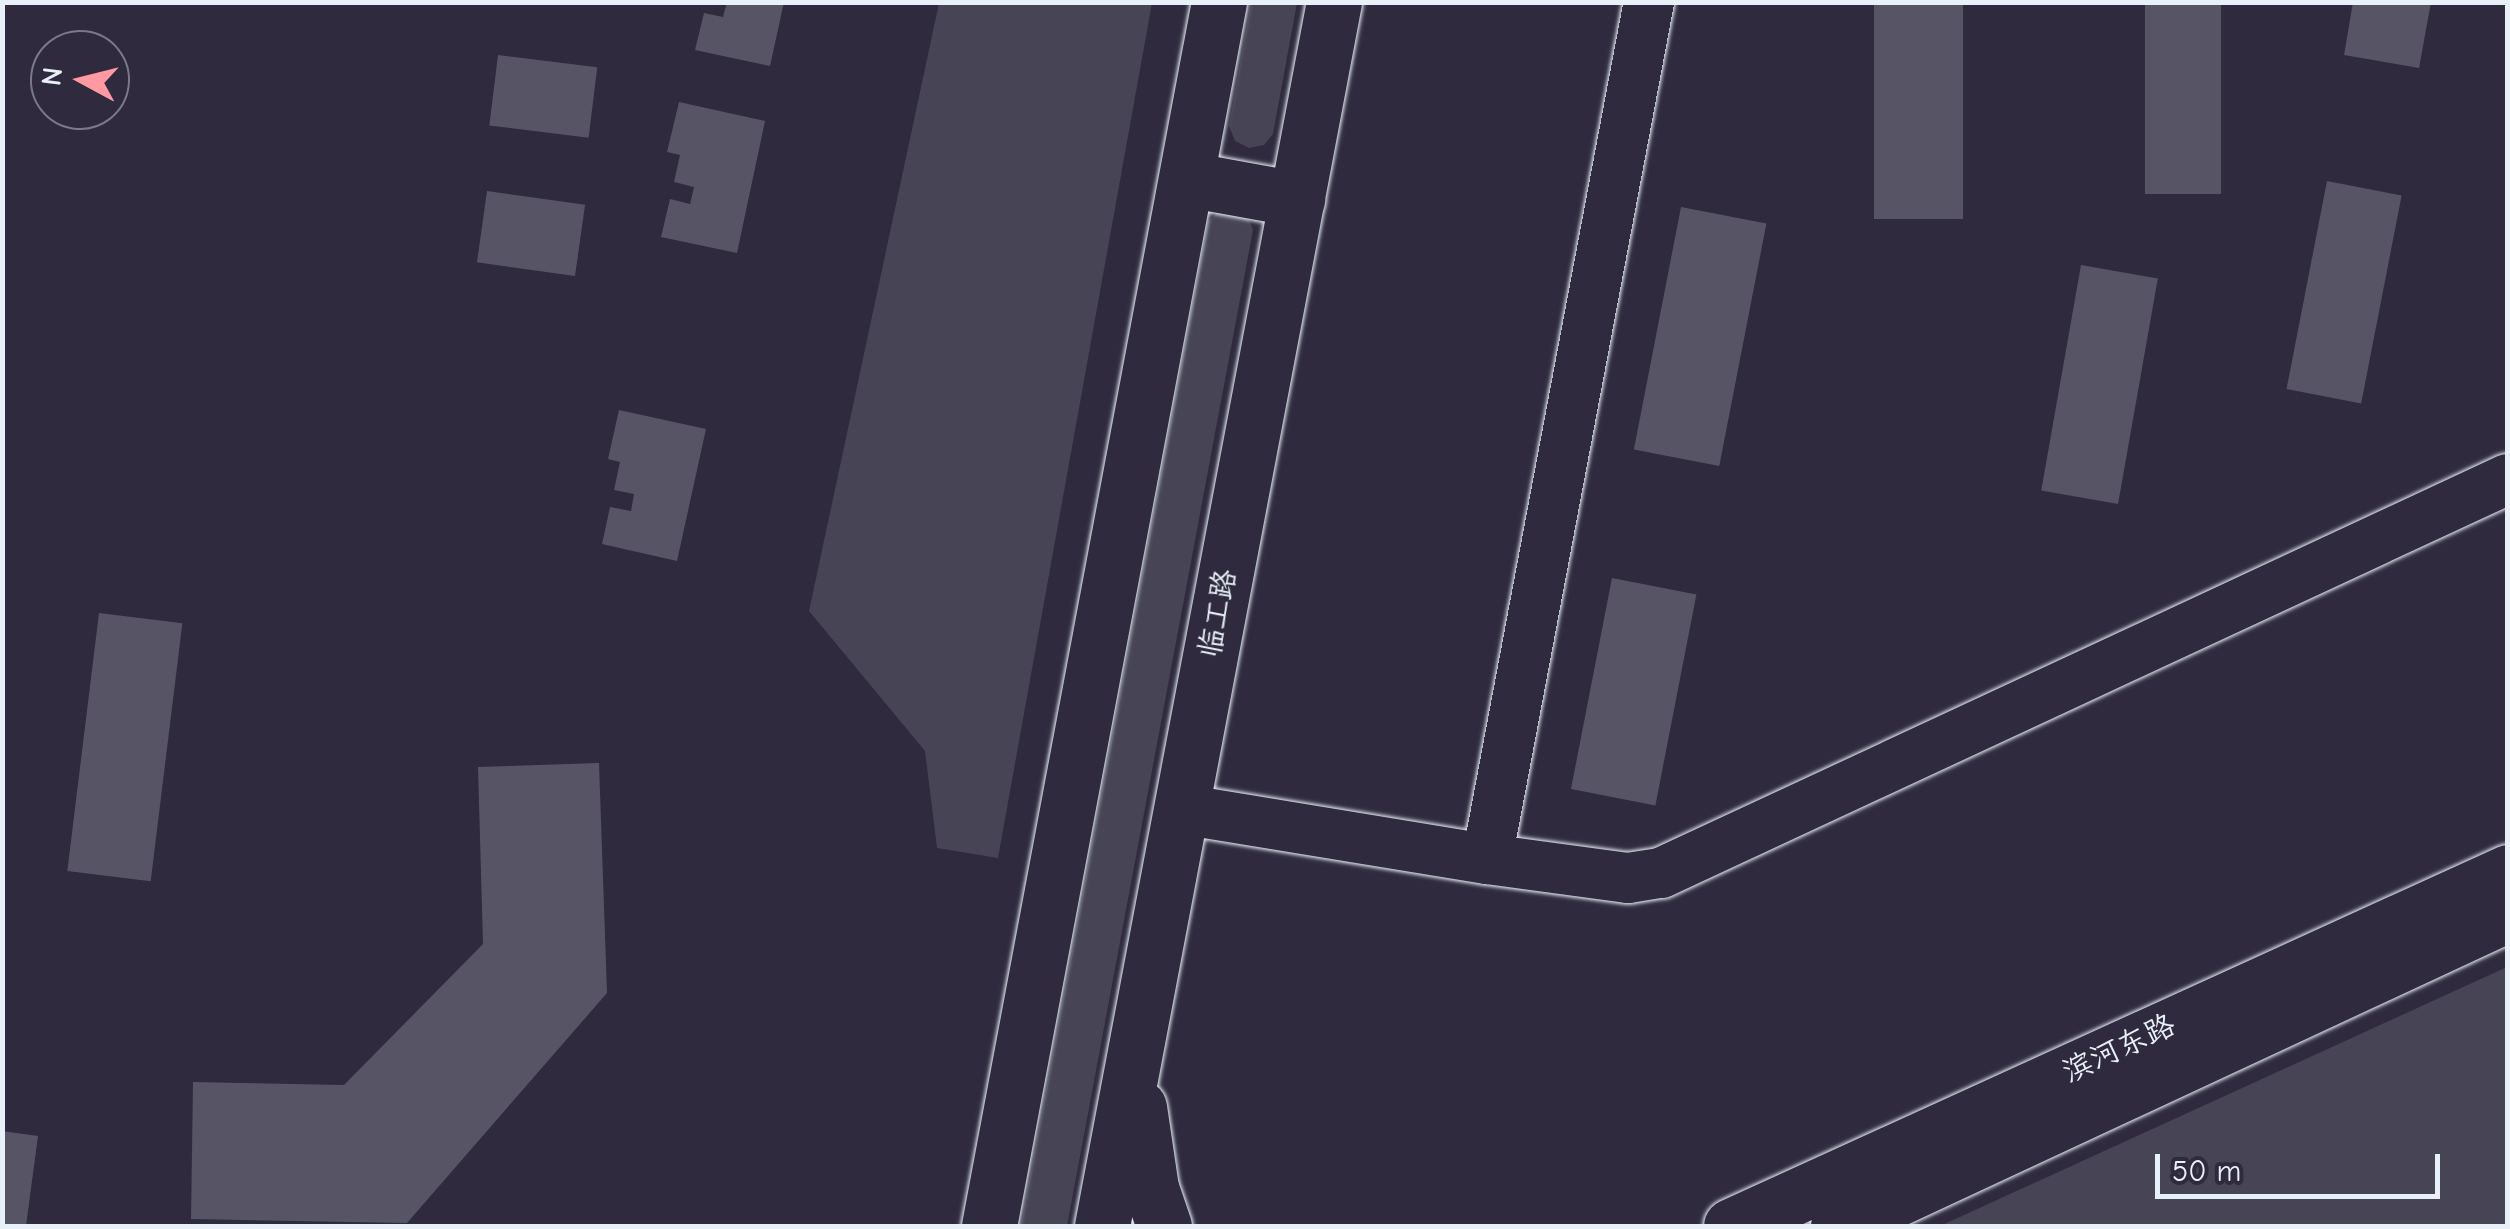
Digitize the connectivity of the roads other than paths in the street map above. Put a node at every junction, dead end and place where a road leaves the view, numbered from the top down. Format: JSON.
{"nodes":[{"id":1,"x":1219,"y":2,"type":"edge"},
{"id":2,"x":1334,"y":2,"type":"edge"},
{"id":3,"x":1649,"y":2,"type":"edge"},
{"id":4,"x":1187,"y":179,"type":"junction"},
{"id":5,"x":1297,"y":199,"type":"junction"},
{"id":6,"x":2508,"y":479,"type":"edge"},
{"id":7,"x":1181,"y":809,"type":"junction"},
{"id":8,"x":1487,"y":859,"type":"junction"},
{"id":9,"x":2508,"y":872,"type":"edge"},
{"id":10,"x":2508,"y":914,"type":"edge"},
{"id":11,"x":1133,"y":1061,"type":"junction"},
{"id":12,"x":988,"y":1215,"type":"edge"},
{"id":13,"x":1102,"y":1226,"type":"edge"},
{"id":14,"x":1164,"y":1226,"type":"edge"},
{"id":15,"x":1731,"y":1226,"type":"edge"},
{"id":16,"x":1838,"y":1226,"type":"edge"}],
"edges":[{"from":1,"to":4,"type":"main road"},
{"from":2,"to":5,"type":"main road","name":"临工路"},
{"from":3,"to":8,"type":"lane"},
{"from":4,"to":5,"type":"main road"},
{"from":4,"to":12,"type":"main road"},
{"from":5,"to":7,"type":"main road","name":"临工路"},
{"from":6,"to":8,"type":"lane"},
{"from":7,"to":8,"type":"lane"},
{"from":7,"to":11,"type":"main road","name":"临工路"},
{"from":9,"to":15,"type":"main road","name":"滨河东路"},
{"from":10,"to":16,"type":"main road","name":"滨河东路"},
{"from":11,"to":13,"type":"main road","name":"临工路"},
{"from":11,"to":14,"type":"main road"}]}
